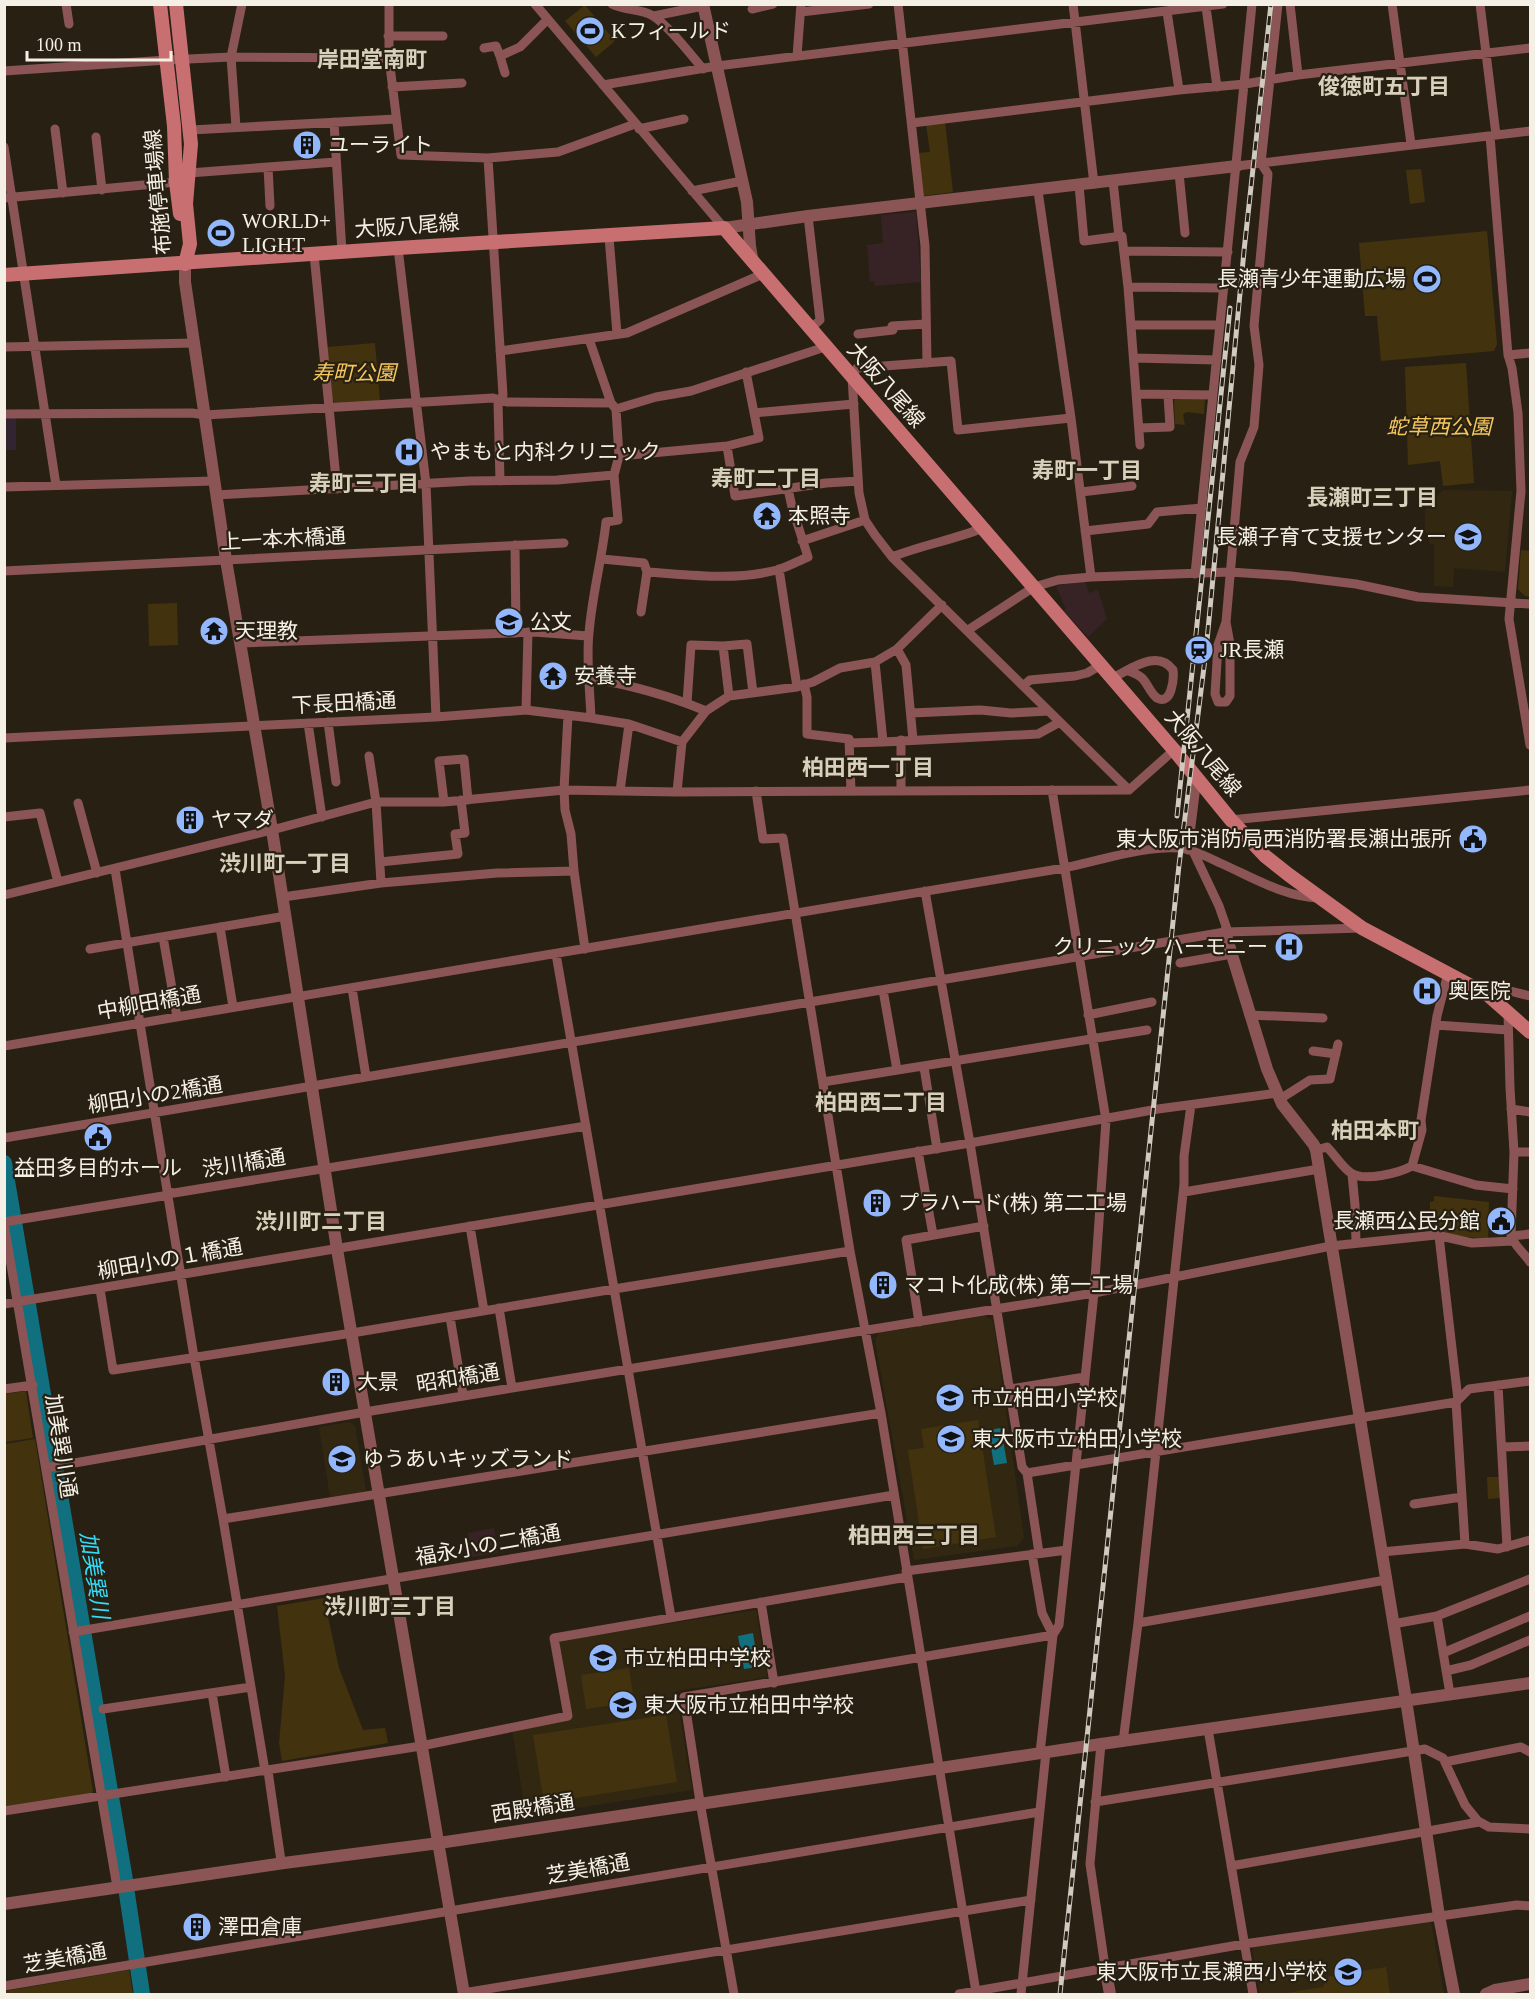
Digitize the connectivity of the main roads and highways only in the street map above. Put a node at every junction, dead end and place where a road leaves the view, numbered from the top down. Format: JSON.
{"nodes":[{"id":1,"x":160,"y":4,"type":"edge"},
{"id":2,"x":176,"y":4,"type":"edge"},
{"id":3,"x":185,"y":264,"type":"junction"},
{"id":4,"x":4,"y":275,"type":"edge"},
{"id":5,"x":1530,"y":1032,"type":"edge"}],
"edges":[{"from":1,"to":3,"type":"main road","name":"布施停車場線"},
{"from":2,"to":3,"type":"main road","name":"布施停車場線"},
{"from":3,"to":4,"type":"main road","name":"大阪八尾線"},
{"from":3,"to":5,"type":"main road","name":"大阪八尾線"}]}
